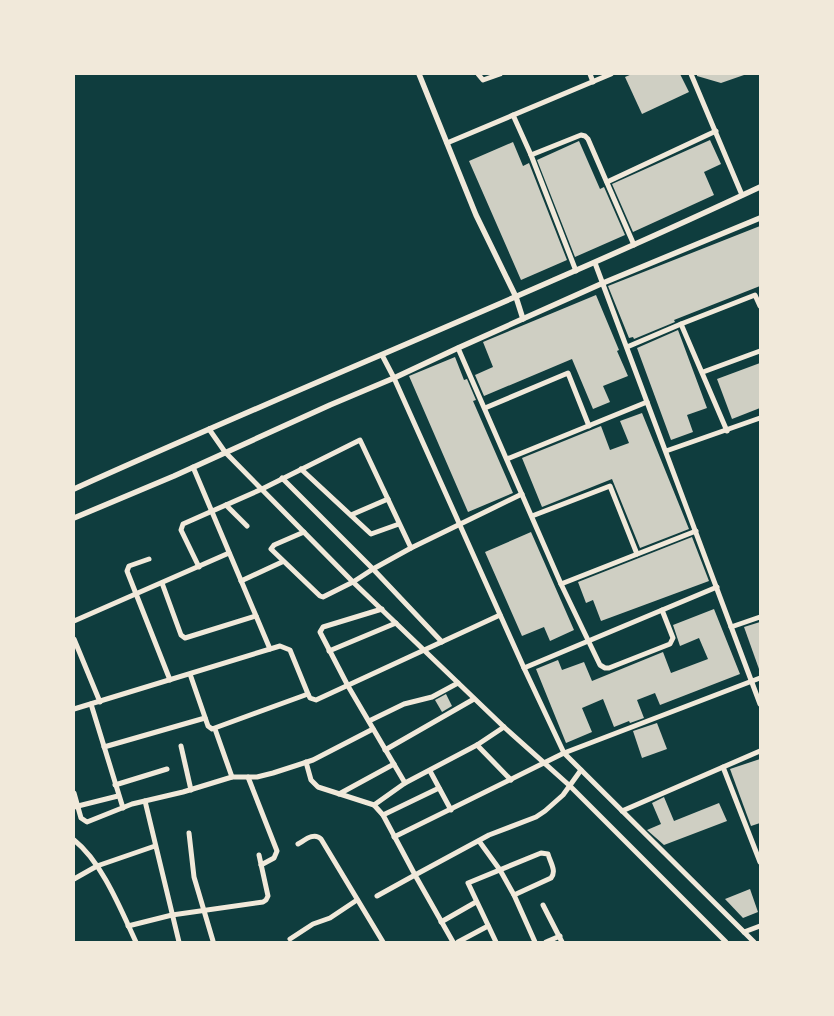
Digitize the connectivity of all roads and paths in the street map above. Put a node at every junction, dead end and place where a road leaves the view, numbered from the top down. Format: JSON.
{"nodes":[{"id":1,"x":419,"y":74,"type":"edge"},
{"id":2,"x":478,"y":74,"type":"edge"},
{"id":3,"x":500,"y":74,"type":"edge"},
{"id":4,"x":590,"y":74,"type":"edge"},
{"id":5,"x":611,"y":74,"type":"edge"},
{"id":6,"x":691,"y":74,"type":"edge"},
{"id":7,"x":593,"y":82,"type":"junction"},
{"id":8,"x":513,"y":115,"type":"junction"},
{"id":9,"x":716,"y":131,"type":"junction"},
{"id":10,"x":447,"y":143,"type":"junction"},
{"id":11,"x":531,"y":155,"type":"junction"},
{"id":12,"x":607,"y":182,"type":"junction"},
{"id":13,"x":760,"y":187,"type":"edge"},
{"id":14,"x":742,"y":196,"type":"junction"},
{"id":15,"x":760,"y":218,"type":"edge"},
{"id":16,"x":634,"y":246,"type":"junction"},
{"id":17,"x":595,"y":263,"type":"junction"},
{"id":18,"x":576,"y":271,"type":"junction"},
{"id":19,"x":603,"y":283,"type":"junction"},
{"id":20,"x":516,"y":297,"type":"junction"},
{"id":21,"x":760,"y":306,"type":"edge"},
{"id":22,"x":523,"y":319,"type":"junction"},
{"id":23,"x":681,"y":324,"type":"junction"},
{"id":24,"x":627,"y":347,"type":"junction"},
{"id":25,"x":458,"y":348,"type":"junction"},
{"id":26,"x":760,"y":351,"type":"edge"},
{"id":27,"x":382,"y":355,"type":"junction"},
{"id":28,"x":703,"y":372,"type":"junction"},
{"id":29,"x":394,"y":378,"type":"junction"},
{"id":30,"x":647,"y":402,"type":"junction"},
{"id":31,"x":485,"y":408,"type":"junction"},
{"id":32,"x":760,"y":418,"type":"edge"},
{"id":33,"x":589,"y":426,"type":"junction"},
{"id":34,"x":208,"y":429,"type":"junction"},
{"id":35,"x":726,"y":431,"type":"junction"},
{"id":36,"x":666,"y":451,"type":"junction"},
{"id":37,"x":225,"y":452,"type":"junction"},
{"id":38,"x":507,"y":459,"type":"junction"},
{"id":39,"x":193,"y":467,"type":"junction"},
{"id":40,"x":301,"y":469,"type":"junction"},
{"id":41,"x":282,"y":478,"type":"junction"},
{"id":42,"x":74,"y":489,"type":"edge"},
{"id":43,"x":262,"y":489,"type":"junction"},
{"id":44,"x":522,"y":494,"type":"junction"},
{"id":45,"x":388,"y":499,"type":"junction"},
{"id":46,"x":226,"y":505,"type":"junction"},
{"id":47,"x":212,"y":512,"type":"junction"},
{"id":48,"x":351,"y":515,"type":"junction"},
{"id":49,"x":532,"y":516,"type":"junction"},
{"id":50,"x":74,"y":518,"type":"edge"},
{"id":51,"x":399,"y":524,"type":"junction"},
{"id":52,"x":460,"y":525,"type":"junction"},
{"id":53,"x":247,"y":526,"type":"dead end"},
{"id":54,"x":304,"y":532,"type":"junction"},
{"id":55,"x":696,"y":532,"type":"junction"},
{"id":56,"x":411,"y":548,"type":"junction"},
{"id":57,"x":229,"y":553,"type":"junction"},
{"id":58,"x":637,"y":554,"type":"junction"},
{"id":59,"x":149,"y":559,"type":"dead end"},
{"id":60,"x":282,"y":562,"type":"junction"},
{"id":61,"x":199,"y":567,"type":"junction"},
{"id":62,"x":373,"y":569,"type":"junction"},
{"id":63,"x":241,"y":581,"type":"junction"},
{"id":64,"x":353,"y":582,"type":"junction"},
{"id":65,"x":162,"y":583,"type":"junction"},
{"id":66,"x":561,"y":584,"type":"junction"},
{"id":67,"x":716,"y":587,"type":"junction"},
{"id":68,"x":136,"y":594,"type":"junction"},
{"id":69,"x":382,"y":609,"type":"junction"},
{"id":70,"x":662,"y":610,"type":"junction"},
{"id":71,"x":500,"y":615,"type":"junction"},
{"id":72,"x":256,"y":616,"type":"junction"},
{"id":73,"x":760,"y":617,"type":"edge"},
{"id":74,"x":74,"y":621,"type":"edge"},
{"id":75,"x":396,"y":623,"type":"junction"},
{"id":76,"x":731,"y":627,"type":"junction"},
{"id":77,"x":74,"y":639,"type":"edge"},
{"id":78,"x":589,"y":640,"type":"junction"},
{"id":79,"x":442,"y":642,"type":"junction"},
{"id":80,"x":270,"y":649,"type":"junction"},
{"id":81,"x":329,"y":651,"type":"junction"},
{"id":82,"x":424,"y":651,"type":"junction"},
{"id":83,"x":524,"y":668,"type":"junction"},
{"id":84,"x":190,"y":674,"type":"junction"},
{"id":85,"x":760,"y":678,"type":"edge"},
{"id":86,"x":170,"y":680,"type":"junction"},
{"id":87,"x":751,"y":681,"type":"junction"},
{"id":88,"x":458,"y":683,"type":"junction"},
{"id":89,"x":348,"y":686,"type":"junction"},
{"id":90,"x":308,"y":694,"type":"junction"},
{"id":91,"x":474,"y":699,"type":"junction"},
{"id":92,"x":100,"y":702,"type":"junction"},
{"id":93,"x":91,"y":704,"type":"junction"},
{"id":94,"x":760,"y":704,"type":"edge"},
{"id":95,"x":74,"y":710,"type":"edge"},
{"id":96,"x":205,"y":718,"type":"junction"},
{"id":97,"x":369,"y":721,"type":"junction"},
{"id":98,"x":504,"y":727,"type":"junction"},
{"id":99,"x":215,"y":729,"type":"junction"},
{"id":100,"x":373,"y":729,"type":"junction"},
{"id":101,"x":477,"y":745,"type":"junction"},
{"id":102,"x":182,"y":746,"type":"dead end"},
{"id":103,"x":104,"y":747,"type":"junction"},
{"id":104,"x":385,"y":750,"type":"junction"},
{"id":105,"x":760,"y":751,"type":"edge"},
{"id":106,"x":564,"y":753,"type":"junction"},
{"id":107,"x":306,"y":762,"type":"junction"},
{"id":108,"x":546,"y":763,"type":"junction"},
{"id":109,"x":394,"y":764,"type":"junction"},
{"id":110,"x":723,"y":767,"type":"junction"},
{"id":111,"x":167,"y":769,"type":"dead end"},
{"id":112,"x":581,"y":770,"type":"junction"},
{"id":113,"x":430,"y":771,"type":"junction"},
{"id":114,"x":248,"y":777,"type":"junction"},
{"id":115,"x":232,"y":778,"type":"junction"},
{"id":116,"x":511,"y":780,"type":"junction"},
{"id":117,"x":406,"y":783,"type":"junction"},
{"id":118,"x":115,"y":785,"type":"junction"},
{"id":119,"x":570,"y":786,"type":"junction"},
{"id":120,"x":439,"y":788,"type":"junction"},
{"id":121,"x":191,"y":790,"type":"junction"},
{"id":122,"x":74,"y":793,"type":"edge"},
{"id":123,"x":338,"y":795,"type":"junction"},
{"id":124,"x":118,"y":796,"type":"junction"},
{"id":125,"x":145,"y":801,"type":"junction"},
{"id":126,"x":374,"y":805,"type":"junction"},
{"id":127,"x":76,"y":807,"type":"edge"},
{"id":128,"x":123,"y":808,"type":"junction"},
{"id":129,"x":451,"y":810,"type":"junction"},
{"id":130,"x":622,"y":811,"type":"junction"},
{"id":131,"x":383,"y":815,"type":"junction"},
{"id":132,"x":189,"y":833,"type":"dead end"},
{"id":133,"x":394,"y":837,"type":"junction"},
{"id":134,"x":74,"y":840,"type":"edge"},
{"id":135,"x":479,"y":841,"type":"junction"},
{"id":136,"x":298,"y":844,"type":"dead end"},
{"id":137,"x":155,"y":846,"type":"junction"},
{"id":138,"x":259,"y":855,"type":"dead end"},
{"id":139,"x":760,"y":862,"type":"edge"},
{"id":140,"x":261,"y":865,"type":"junction"},
{"id":141,"x":97,"y":866,"type":"junction"},
{"id":142,"x":500,"y":870,"type":"junction"},
{"id":143,"x":415,"y":875,"type":"junction"},
{"id":144,"x":74,"y":879,"type":"edge"},
{"id":145,"x":514,"y":895,"type":"junction"},
{"id":146,"x":377,"y":896,"type":"dead end"},
{"id":147,"x":357,"y":900,"type":"junction"},
{"id":148,"x":476,"y":902,"type":"junction"},
{"id":149,"x":543,"y":905,"type":"dead end"},
{"id":150,"x":203,"y":910,"type":"junction"},
{"id":151,"x":172,"y":915,"type":"junction"},
{"id":152,"x":441,"y":922,"type":"junction"},
{"id":153,"x":128,"y":926,"type":"junction"},
{"id":154,"x":488,"y":926,"type":"junction"},
{"id":155,"x":760,"y":926,"type":"edge"},
{"id":156,"x":744,"y":932,"type":"junction"},
{"id":157,"x":560,"y":936,"type":"junction"},
{"id":158,"x":290,"y":939,"type":"dead end"},
{"id":159,"x":213,"y":941,"type":"dead end"},
{"id":160,"x":136,"y":942,"type":"edge"},
{"id":161,"x":179,"y":942,"type":"edge"},
{"id":162,"x":383,"y":942,"type":"edge"},
{"id":163,"x":453,"y":942,"type":"edge"},
{"id":164,"x":458,"y":942,"type":"edge"},
{"id":165,"x":496,"y":942,"type":"edge"},
{"id":166,"x":535,"y":942,"type":"edge"},
{"id":167,"x":546,"y":942,"type":"edge"},
{"id":168,"x":562,"y":942,"type":"edge"},
{"id":169,"x":726,"y":942,"type":"edge"},
{"id":170,"x":754,"y":942,"type":"edge"}],
"edges":[{"from":1,"to":10,"type":"street"},
{"from":2,"to":3,"type":"street"},
{"from":4,"to":7,"type":"street"},
{"from":5,"to":7,"type":"street"},
{"from":6,"to":9,"type":"street"},
{"from":7,"to":8,"type":"street"},
{"from":8,"to":10,"type":"street"},
{"from":8,"to":11,"type":"street"},
{"from":9,"to":12,"type":"street"},
{"from":9,"to":14,"type":"street"},
{"from":10,"to":20,"type":"street"},
{"from":11,"to":12,"type":"street"},
{"from":11,"to":18,"type":"street"},
{"from":12,"to":16,"type":"street"},
{"from":13,"to":14,"type":"street"},
{"from":14,"to":16,"type":"street"},
{"from":15,"to":19,"type":"street"},
{"from":16,"to":17,"type":"street"},
{"from":17,"to":18,"type":"street"},
{"from":17,"to":19,"type":"street"},
{"from":18,"to":20,"type":"street"},
{"from":19,"to":22,"type":"street"},
{"from":19,"to":24,"type":"street"},
{"from":20,"to":22,"type":"street"},
{"from":20,"to":27,"type":"street"},
{"from":21,"to":23,"type":"street"},
{"from":22,"to":25,"type":"street"},
{"from":23,"to":24,"type":"street"},
{"from":23,"to":28,"type":"street"},
{"from":24,"to":30,"type":"street"},
{"from":25,"to":29,"type":"street"},
{"from":25,"to":31,"type":"street"},
{"from":26,"to":28,"type":"street"},
{"from":27,"to":29,"type":"street"},
{"from":27,"to":34,"type":"street"},
{"from":28,"to":35,"type":"street"},
{"from":29,"to":37,"type":"street"},
{"from":29,"to":52,"type":"street"},
{"from":30,"to":33,"type":"street"},
{"from":30,"to":36,"type":"street"},
{"from":31,"to":33,"type":"street"},
{"from":31,"to":38,"type":"street"},
{"from":32,"to":35,"type":"street"},
{"from":33,"to":38,"type":"street"},
{"from":34,"to":37,"type":"street"},
{"from":34,"to":42,"type":"street"},
{"from":35,"to":36,"type":"street"},
{"from":36,"to":55,"type":"street"},
{"from":37,"to":39,"type":"street"},
{"from":37,"to":43,"type":"street"},
{"from":38,"to":44,"type":"street"},
{"from":39,"to":47,"type":"street"},
{"from":39,"to":50,"type":"street"},
{"from":40,"to":41,"type":"street"},
{"from":40,"to":45,"type":"street"},
{"from":40,"to":48,"type":"street"},
{"from":41,"to":43,"type":"street"},
{"from":41,"to":62,"type":"street"},
{"from":43,"to":46,"type":"street"},
{"from":43,"to":54,"type":"street"},
{"from":44,"to":49,"type":"street"},
{"from":44,"to":52,"type":"street"},
{"from":45,"to":48,"type":"street"},
{"from":45,"to":51,"type":"street"},
{"from":46,"to":47,"type":"street"},
{"from":46,"to":53,"type":"street"},
{"from":47,"to":57,"type":"street"},
{"from":47,"to":61,"type":"street"},
{"from":48,"to":51,"type":"street"},
{"from":49,"to":58,"type":"street"},
{"from":49,"to":66,"type":"street"},
{"from":51,"to":56,"type":"street"},
{"from":52,"to":56,"type":"street"},
{"from":52,"to":71,"type":"street"},
{"from":54,"to":60,"type":"street"},
{"from":54,"to":64,"type":"street"},
{"from":55,"to":58,"type":"street"},
{"from":55,"to":67,"type":"street"},
{"from":56,"to":62,"type":"street"},
{"from":57,"to":61,"type":"street"},
{"from":57,"to":63,"type":"street"},
{"from":58,"to":66,"type":"street"},
{"from":59,"to":68,"type":"street"},
{"from":60,"to":63,"type":"street"},
{"from":60,"to":64,"type":"street"},
{"from":61,"to":65,"type":"street"},
{"from":62,"to":64,"type":"street"},
{"from":62,"to":79,"type":"street"},
{"from":63,"to":72,"type":"street"},
{"from":64,"to":69,"type":"street"},
{"from":65,"to":68,"type":"street"},
{"from":65,"to":72,"type":"street"},
{"from":66,"to":78,"type":"street"},
{"from":67,"to":70,"type":"street"},
{"from":67,"to":76,"type":"street"},
{"from":68,"to":74,"type":"street"},
{"from":68,"to":86,"type":"street"},
{"from":69,"to":75,"type":"street"},
{"from":69,"to":81,"type":"street"},
{"from":70,"to":78,"type":"street"},
{"from":70,"to":78,"type":"street"},
{"from":71,"to":79,"type":"street"},
{"from":71,"to":83,"type":"street"},
{"from":72,"to":80,"type":"street"},
{"from":73,"to":76,"type":"street"},
{"from":75,"to":81,"type":"street"},
{"from":75,"to":82,"type":"street"},
{"from":76,"to":87,"type":"street"},
{"from":77,"to":92,"type":"street"},
{"from":78,"to":83,"type":"street"},
{"from":79,"to":82,"type":"street"},
{"from":80,"to":84,"type":"street"},
{"from":80,"to":90,"type":"street"},
{"from":81,"to":89,"type":"street"},
{"from":82,"to":88,"type":"street"},
{"from":82,"to":89,"type":"street"},
{"from":83,"to":106,"type":"street"},
{"from":84,"to":86,"type":"street"},
{"from":84,"to":96,"type":"street"},
{"from":85,"to":87,"type":"street"},
{"from":86,"to":92,"type":"street"},
{"from":87,"to":94,"type":"street"},
{"from":87,"to":106,"type":"street"},
{"from":88,"to":91,"type":"street"},
{"from":88,"to":97,"type":"street"},
{"from":89,"to":90,"type":"street"},
{"from":89,"to":97,"type":"street"},
{"from":90,"to":99,"type":"street"},
{"from":91,"to":98,"type":"street"},
{"from":91,"to":104,"type":"street"},
{"from":92,"to":93,"type":"street"},
{"from":93,"to":95,"type":"street"},
{"from":93,"to":103,"type":"street"},
{"from":96,"to":99,"type":"street"},
{"from":96,"to":103,"type":"street"},
{"from":97,"to":100,"type":"street"},
{"from":98,"to":101,"type":"street"},
{"from":98,"to":108,"type":"street"},
{"from":99,"to":115,"type":"street"},
{"from":100,"to":104,"type":"street"},
{"from":100,"to":107,"type":"street"},
{"from":101,"to":113,"type":"street"},
{"from":101,"to":116,"type":"street"},
{"from":102,"to":121,"type":"street"},
{"from":103,"to":118,"type":"street"},
{"from":104,"to":109,"type":"street"},
{"from":105,"to":110,"type":"street"},
{"from":106,"to":108,"type":"street"},
{"from":106,"to":112,"type":"street"},
{"from":107,"to":114,"type":"street"},
{"from":107,"to":123,"type":"street"},
{"from":108,"to":116,"type":"street"},
{"from":108,"to":119,"type":"street"},
{"from":109,"to":117,"type":"street"},
{"from":109,"to":123,"type":"street"},
{"from":110,"to":130,"type":"street"},
{"from":110,"to":139,"type":"street"},
{"from":111,"to":118,"type":"street"},
{"from":112,"to":119,"type":"street"},
{"from":112,"to":130,"type":"street"},
{"from":113,"to":117,"type":"street"},
{"from":113,"to":120,"type":"street"},
{"from":114,"to":115,"type":"street"},
{"from":114,"to":140,"type":"street"},
{"from":115,"to":121,"type":"street"},
{"from":116,"to":129,"type":"street"},
{"from":117,"to":126,"type":"street"},
{"from":118,"to":124,"type":"street"},
{"from":119,"to":135,"type":"street"},
{"from":119,"to":169,"type":"street"},
{"from":120,"to":129,"type":"street"},
{"from":120,"to":131,"type":"street"},
{"from":121,"to":125,"type":"street"},
{"from":122,"to":127,"type":"street"},
{"from":123,"to":126,"type":"street"},
{"from":124,"to":127,"type":"street"},
{"from":124,"to":128,"type":"street"},
{"from":125,"to":128,"type":"street"},
{"from":125,"to":137,"type":"street"},
{"from":126,"to":131,"type":"street"},
{"from":127,"to":128,"type":"street"},
{"from":129,"to":133,"type":"street"},
{"from":130,"to":156,"type":"street"},
{"from":131,"to":133,"type":"street"},
{"from":132,"to":150,"type":"street"},
{"from":133,"to":143,"type":"street"},
{"from":134,"to":141,"type":"street"},
{"from":135,"to":142,"type":"street"},
{"from":135,"to":143,"type":"street"},
{"from":136,"to":147,"type":"street"},
{"from":137,"to":141,"type":"street"},
{"from":137,"to":151,"type":"street"},
{"from":138,"to":140,"type":"street"},
{"from":140,"to":150,"type":"street"},
{"from":141,"to":144,"type":"street"},
{"from":141,"to":153,"type":"street"},
{"from":142,"to":145,"type":"street"},
{"from":142,"to":145,"type":"street"},
{"from":142,"to":148,"type":"street"},
{"from":143,"to":146,"type":"street"},
{"from":143,"to":152,"type":"street"},
{"from":145,"to":166,"type":"street"},
{"from":147,"to":158,"type":"street"},
{"from":147,"to":162,"type":"street"},
{"from":148,"to":152,"type":"street"},
{"from":148,"to":154,"type":"street"},
{"from":149,"to":157,"type":"street"},
{"from":150,"to":151,"type":"street"},
{"from":150,"to":159,"type":"street"},
{"from":151,"to":153,"type":"street"},
{"from":151,"to":161,"type":"street"},
{"from":152,"to":163,"type":"street"},
{"from":153,"to":160,"type":"street"},
{"from":154,"to":164,"type":"street"},
{"from":154,"to":165,"type":"street"},
{"from":155,"to":156,"type":"street"},
{"from":156,"to":170,"type":"street"},
{"from":157,"to":167,"type":"street"},
{"from":157,"to":168,"type":"street"}]}
